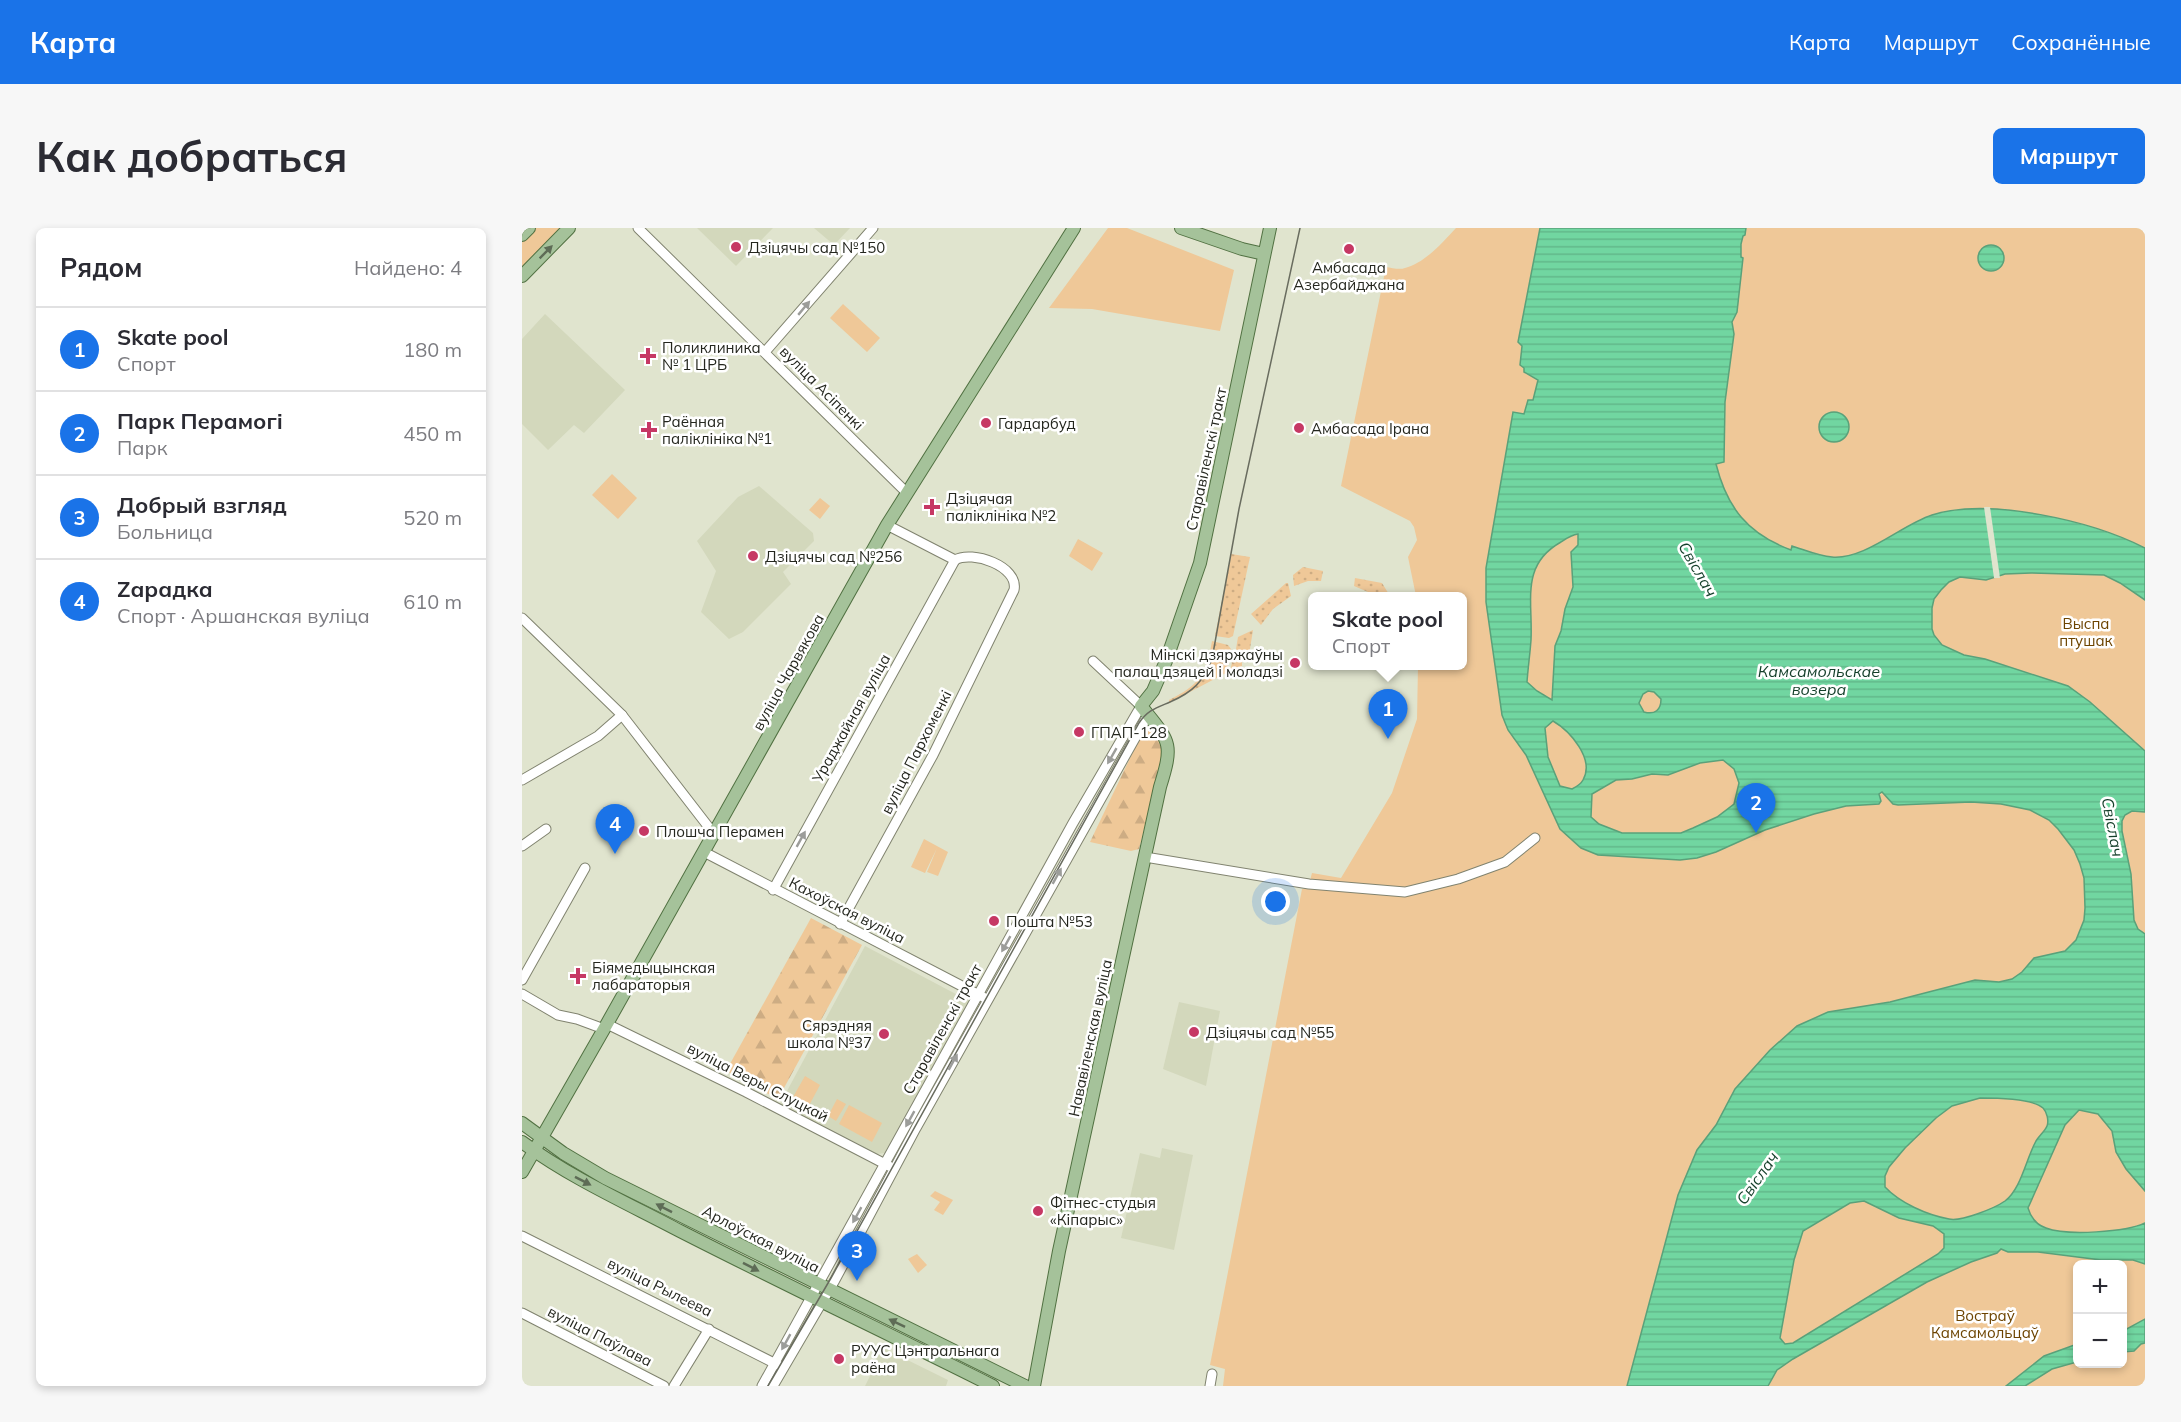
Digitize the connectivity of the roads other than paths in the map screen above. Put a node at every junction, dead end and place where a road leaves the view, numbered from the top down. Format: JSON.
{"nodes":[{"id":1,"x":529,"y":228,"type":"edge"},
{"id":2,"x":569,"y":228,"type":"edge"},
{"id":3,"x":638,"y":228,"type":"edge"},
{"id":4,"x":873,"y":228,"type":"edge"},
{"id":5,"x":1074,"y":228,"type":"edge"},
{"id":6,"x":1181,"y":228,"type":"edge"},
{"id":7,"x":1270,"y":228,"type":"edge"},
{"id":8,"x":522,"y":235,"type":"edge"},
{"id":9,"x":1264,"y":254,"type":"junction"},
{"id":10,"x":522,"y":276,"type":"edge"},
{"id":11,"x":765,"y":352,"type":"junction"},
{"id":12,"x":907,"y":494,"type":"junction"},
{"id":13,"x":887,"y":525,"type":"junction"},
{"id":14,"x":955,"y":560,"type":"junction"},
{"id":15,"x":522,"y":618,"type":"edge"},
{"id":16,"x":1093,"y":661,"type":"dead end"},
{"id":17,"x":1145,"y":710,"type":"junction"},
{"id":18,"x":622,"y":715,"type":"junction"},
{"id":19,"x":522,"y":780,"type":"edge"},
{"id":20,"x":546,"y":829,"type":"dead end"},
{"id":21,"x":714,"y":834,"type":"junction"},
{"id":22,"x":1535,"y":838,"type":"dead end"},
{"id":23,"x":522,"y":846,"type":"edge"},
{"id":24,"x":704,"y":852,"type":"junction"},
{"id":25,"x":1145,"y":857,"type":"junction"},
{"id":26,"x":585,"y":868,"type":"dead end"},
{"id":27,"x":773,"y":890,"type":"junction"},
{"id":28,"x":840,"y":924,"type":"junction"},
{"id":29,"x":522,"y":980,"type":"edge"},
{"id":30,"x":522,"y":994,"type":"edge"},
{"id":31,"x":978,"y":994,"type":"junction"},
{"id":32,"x":988,"y":1000,"type":"junction"},
{"id":33,"x":606,"y":1027,"type":"junction"},
{"id":34,"x":522,"y":1123,"type":"edge"},
{"id":35,"x":541,"y":1138,"type":"junction"},
{"id":36,"x":522,"y":1142,"type":"edge"},
{"id":37,"x":533,"y":1151,"type":"junction"},
{"id":38,"x":885,"y":1164,"type":"junction"},
{"id":39,"x":895,"y":1168,"type":"junction"},
{"id":40,"x":522,"y":1172,"type":"edge"},
{"id":41,"x":522,"y":1236,"type":"edge"},
{"id":42,"x":823,"y":1287,"type":"junction"},
{"id":43,"x":816,"y":1300,"type":"junction"},
{"id":44,"x":522,"y":1313,"type":"edge"},
{"id":45,"x":876,"y":1313,"type":"junction"},
{"id":46,"x":869,"y":1325,"type":"junction"},
{"id":47,"x":709,"y":1329,"type":"junction"},
{"id":48,"x":779,"y":1365,"type":"junction"},
{"id":49,"x":1212,"y":1374,"type":"dead end"},
{"id":50,"x":664,"y":1386,"type":"edge"},
{"id":51,"x":674,"y":1386,"type":"edge"},
{"id":52,"x":762,"y":1386,"type":"edge"},
{"id":53,"x":773,"y":1386,"type":"edge"},
{"id":54,"x":993,"y":1386,"type":"edge"},
{"id":55,"x":1025,"y":1386,"type":"edge"},
{"id":56,"x":1034,"y":1386,"type":"edge"},
{"id":57,"x":1210,"y":1386,"type":"edge"}],
"edges":[{"from":1,"to":8,"type":"main road"},
{"from":10,"to":2,"type":"main road","one_way":true},
{"from":3,"to":11,"type":"street","name":"вуліца Асіпенкі"},
{"from":11,"to":4,"type":"street","one_way":true},
{"from":5,"to":12,"type":"main road","name":"вуліца Чарвякова"},
{"from":6,"to":9,"type":"main road"},
{"from":7,"to":9,"type":"main road","name":"Старавіленскі тракт"},
{"from":9,"to":17,"type":"main road","name":"Старавіленскі тракт"},
{"from":11,"to":12,"type":"street","name":"вуліца Асіпенкі"},
{"from":12,"to":13,"type":"main road","name":"вуліца Чарвякова"},
{"from":13,"to":14,"type":"street"},
{"from":13,"to":21,"type":"main road","name":"вуліца Чарвякова"},
{"from":27,"to":14,"type":"street","name":"Ураджайная вуліца","one_way":true},
{"from":14,"to":28,"type":"street","name":"вуліца Пархоменкі"},
{"from":15,"to":18,"type":"street"},
{"from":16,"to":17,"type":"street"},
{"from":17,"to":25,"type":"main road","name":"Нававіленская вуліца"},
{"from":17,"to":31,"type":"street","name":"Старавіленскі тракт","one_way":true},
{"from":32,"to":17,"type":"street","name":"Старавіленскі тракт","one_way":true},
{"from":18,"to":19,"type":"street"},
{"from":18,"to":21,"type":"street"},
{"from":20,"to":23,"type":"street"},
{"from":21,"to":24,"type":"main road","name":"вуліца Чарвякова"},
{"from":22,"to":25,"type":"street"},
{"from":24,"to":27,"type":"street","name":"Кахоўская вуліца"},
{"from":24,"to":33,"type":"main road","name":"вуліца Чарвякова"},
{"from":25,"to":56,"type":"main road","name":"Нававіленская вуліца"},
{"from":26,"to":29,"type":"street"},
{"from":27,"to":28,"type":"street","name":"Кахоўская вуліца"},
{"from":28,"to":31,"type":"street","name":"Кахоўская вуліца"},
{"from":30,"to":33,"type":"street","name":"вуліца Веры Слуцкай"},
{"from":31,"to":32,"type":"street","name":"Кахоўская вуліца"},
{"from":31,"to":38,"type":"street","name":"Старавіленскі тракт","one_way":true},
{"from":39,"to":32,"type":"street","name":"Старавіленскі тракт","one_way":true},
{"from":33,"to":35,"type":"main road","name":"вуліца Чарвякова"},
{"from":33,"to":38,"type":"street","name":"вуліца Веры Слуцкай"},
{"from":34,"to":35,"type":"main road","name":"Арлоўская вуліца"},
{"from":35,"to":37,"type":"main road","name":"вуліца Чарвякова"},
{"from":42,"to":35,"type":"main road","name":"Арлоўская вуліца","one_way":true},
{"from":36,"to":37,"type":"main road","name":"Арлоўская вуліца"},
{"from":37,"to":40,"type":"main road","name":"вуліца Чарвякова"},
{"from":37,"to":43,"type":"main road","name":"Арлоўская вуліца","one_way":true},
{"from":38,"to":39,"type":"street","name":"вуліца Веры Слуцкай"},
{"from":38,"to":42,"type":"street","name":"Старавіленскі тракт","one_way":true},
{"from":39,"to":42,"type":"street","name":"Старавіленскі тракт"},
{"from":41,"to":47,"type":"street","name":"вуліца Рылеева"},
{"from":42,"to":43,"type":"street","name":"Старавіленскі тракт"},
{"from":42,"to":45,"type":"main road","name":"Арлоўская вуліца"},
{"from":43,"to":46,"type":"main road","name":"Арлоўская вуліца"},
{"from":43,"to":48,"type":"street","name":"Старавіленскі тракт"},
{"from":44,"to":50,"type":"street","name":"вуліца Паўлава"},
{"from":45,"to":46,"type":"main road"},
{"from":55,"to":45,"type":"main road","name":"Арлоўская вуліца","one_way":true},
{"from":46,"to":54,"type":"main road","name":"Арлоўская вуліца"},
{"from":47,"to":48,"type":"street","name":"вуліца Рылеева"},
{"from":47,"to":51,"type":"street"},
{"from":48,"to":52,"type":"street","name":"Старавіленскі тракт"},
{"from":48,"to":53,"type":"street","name":"Старавіленскі тракт"},
{"from":49,"to":57,"type":"street"}]}
